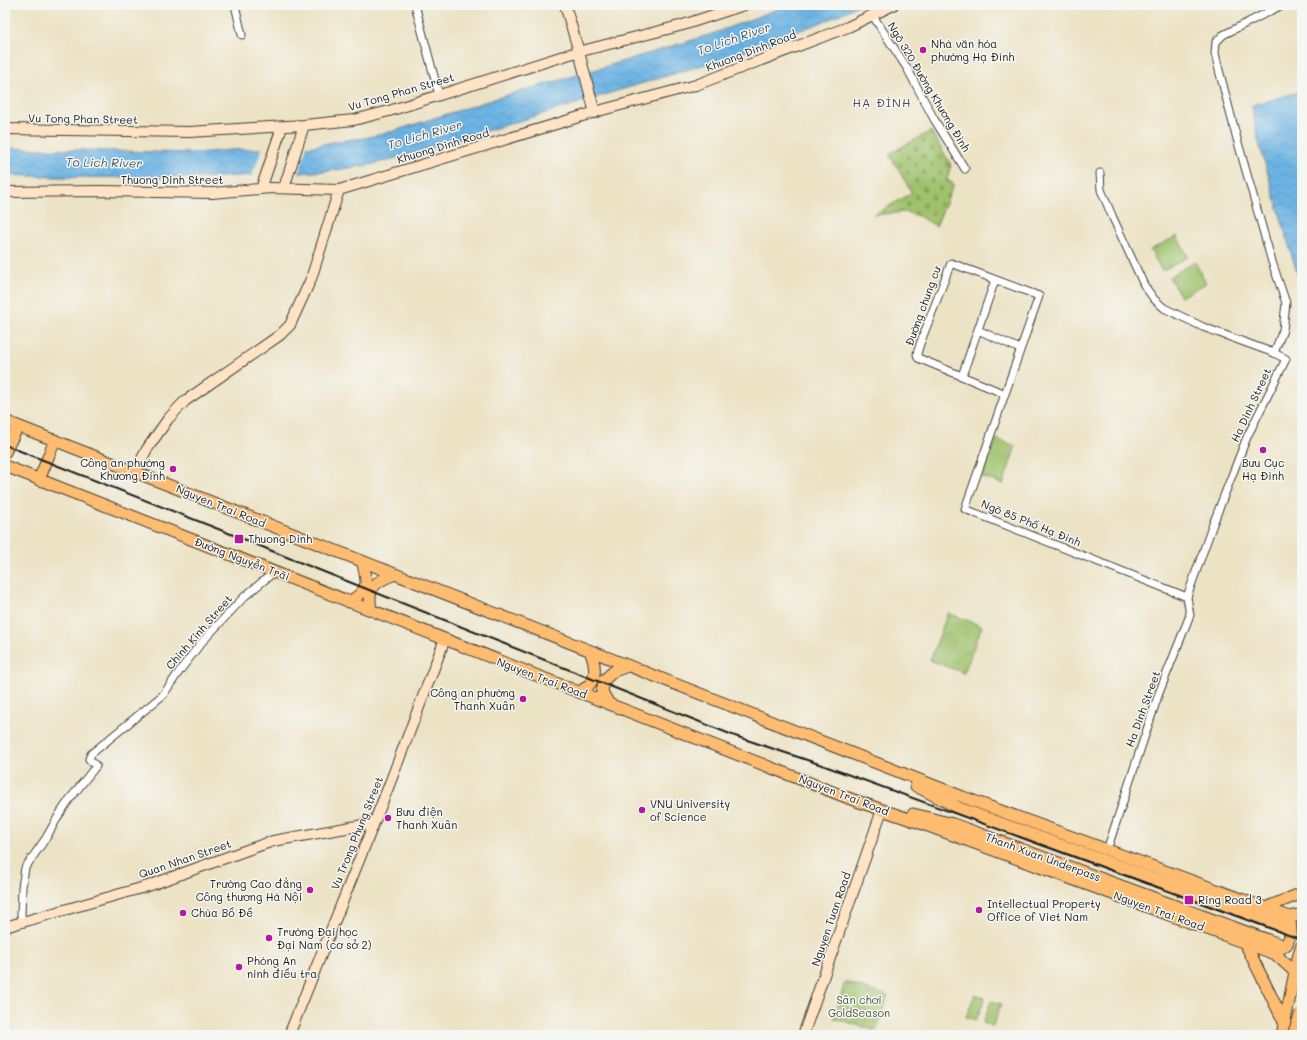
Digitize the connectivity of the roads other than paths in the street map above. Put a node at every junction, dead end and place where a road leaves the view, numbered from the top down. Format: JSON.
{"nodes":[{"id":1,"x":235,"y":5,"type":"edge"},
{"id":2,"x":415,"y":5,"type":"edge"},
{"id":3,"x":564,"y":5,"type":"edge"},
{"id":4,"x":744,"y":5,"type":"edge"},
{"id":5,"x":893,"y":5,"type":"edge"},
{"id":6,"x":1282,"y":5,"type":"edge"},
{"id":7,"x":873,"y":16,"type":"junction"},
{"id":8,"x":242,"y":35,"type":"dead end"},
{"id":9,"x":580,"y":56,"type":"junction"},
{"id":10,"x":439,"y":94,"type":"junction"},
{"id":11,"x":594,"y":109,"type":"junction"},
{"id":12,"x":304,"y":125,"type":"junction"},
{"id":13,"x":282,"y":127,"type":"junction"},
{"id":14,"x":5,"y":129,"type":"edge"},
{"id":15,"x":965,"y":169,"type":"dead end"},
{"id":16,"x":1100,"y":173,"type":"dead end"},
{"id":17,"x":286,"y":184,"type":"junction"},
{"id":18,"x":261,"y":190,"type":"junction"},
{"id":19,"x":339,"y":190,"type":"junction"},
{"id":20,"x":5,"y":192,"type":"edge"},
{"id":21,"x":995,"y":280,"type":"junction"},
{"id":22,"x":1039,"y":296,"type":"joint"},
{"id":23,"x":978,"y":330,"type":"junction"},
{"id":24,"x":1020,"y":349,"type":"junction"},
{"id":25,"x":1274,"y":353,"type":"junction"},
{"id":26,"x":962,"y":376,"type":"junction"},
{"id":27,"x":1005,"y":394,"type":"junction"},
{"id":28,"x":5,"y":421,"type":"edge"},
{"id":29,"x":18,"y":426,"type":"junction"},
{"id":30,"x":55,"y":440,"type":"junction"},
{"id":31,"x":5,"y":452,"type":"edge"},
{"id":32,"x":5,"y":466,"type":"edge"},
{"id":33,"x":135,"y":472,"type":"junction"},
{"id":34,"x":39,"y":480,"type":"junction"},
{"id":35,"x":362,"y":561,"type":"junction"},
{"id":36,"x":274,"y":572,"type":"junction"},
{"id":37,"x":395,"y":574,"type":"junction"},
{"id":38,"x":1187,"y":597,"type":"junction"},
{"id":39,"x":350,"y":602,"type":"junction"},
{"id":40,"x":371,"y":610,"type":"junction"},
{"id":41,"x":445,"y":639,"type":"junction"},
{"id":42,"x":590,"y":651,"type":"junction"},
{"id":43,"x":628,"y":666,"type":"junction"},
{"id":44,"x":579,"y":692,"type":"junction"},
{"id":45,"x":609,"y":704,"type":"junction"},
{"id":46,"x":864,"y":759,"type":"junction"},
{"id":47,"x":848,"y":798,"type":"junction"},
{"id":48,"x":882,"y":810,"type":"junction"},
{"id":49,"x":374,"y":823,"type":"junction"},
{"id":50,"x":1107,"y":850,"type":"junction"},
{"id":51,"x":1302,"y":893,"type":"edge"},
{"id":52,"x":1266,"y":908,"type":"junction"},
{"id":53,"x":1302,"y":914,"type":"edge"},
{"id":54,"x":23,"y":922,"type":"junction"},
{"id":55,"x":1288,"y":922,"type":"junction"},
{"id":56,"x":5,"y":927,"type":"edge"},
{"id":57,"x":1245,"y":943,"type":"junction"},
{"id":58,"x":1302,"y":947,"type":"edge"},
{"id":59,"x":1277,"y":949,"type":"junction"},
{"id":60,"x":1298,"y":973,"type":"edge"},
{"id":61,"x":1302,"y":1013,"type":"edge"},
{"id":62,"x":1284,"y":1030,"type":"edge"},
{"id":63,"x":1302,"y":1030,"type":"edge"},
{"id":64,"x":289,"y":1035,"type":"edge"},
{"id":65,"x":803,"y":1035,"type":"edge"},
{"id":66,"x":1294,"y":1035,"type":"edge"}],
"edges":[{"from":1,"to":8,"type":"street"},
{"from":2,"to":10,"type":"street"},
{"from":3,"to":9,"type":"main road"},
{"from":4,"to":9,"type":"main road","name":"Vu Tong Phan Street"},
{"from":5,"to":7,"type":"main road","name":"Khuong Dinh Road"},
{"from":6,"to":25,"type":"street"},
{"from":7,"to":11,"type":"main road","name":"Khuong Dinh Road"},
{"from":7,"to":15,"type":"street","name":"Ngõ 320 Đường Khương Đình"},
{"from":9,"to":10,"type":"main road","name":"Vu Tong Phan Street"},
{"from":9,"to":11,"type":"main road"},
{"from":10,"to":12,"type":"main road","name":"Vu Tong Phan Street"},
{"from":11,"to":19,"type":"main road","name":"Khuong Dinh Road"},
{"from":12,"to":13,"type":"main road","name":"Vu Tong Phan Street"},
{"from":12,"to":17,"type":"main road"},
{"from":13,"to":14,"type":"main road","name":"Vu Tong Phan Street"},
{"from":13,"to":18,"type":"main road"},
{"from":16,"to":25,"type":"street"},
{"from":17,"to":18,"type":"main road","name":"Thuong Dinh Street"},
{"from":17,"to":19,"type":"main road","name":"Thuong Dinh Street"},
{"from":18,"to":20,"type":"main road","name":"Thuong Dinh Street"},
{"from":19,"to":33,"type":"main road"},
{"from":21,"to":22,"type":"street","name":"Đường chung cư"},
{"from":21,"to":23,"type":"street"},
{"from":21,"to":26,"type":"street","name":"Đường chung cư"},
{"from":22,"to":24,"type":"street","name":"Ngõ 85 Phố Hạ Đình"},
{"from":23,"to":24,"type":"street"},
{"from":23,"to":26,"type":"street"},
{"from":24,"to":27,"type":"street","name":"Ngõ 85 Phố Hạ Đình"},
{"from":25,"to":38,"type":"street","name":"Ha Dinh Street"},
{"from":26,"to":27,"type":"street","name":"Đường chung cư"},
{"from":27,"to":38,"type":"street","name":"Ngõ 85 Phố Hạ Đình"},
{"from":28,"to":29,"type":"main road","name":"Nguyen Trai Road"},
{"from":29,"to":30,"type":"main road","name":"Nguyen Trai Road"},
{"from":29,"to":31,"type":"main road"},
{"from":30,"to":33,"type":"main road","name":"Nguyen Trai Road"},
{"from":30,"to":34,"type":"main road"},
{"from":32,"to":34,"type":"main road"},
{"from":33,"to":35,"type":"main road","name":"Nguyen Trai Road"},
{"from":34,"to":36,"type":"main road","name":"Đường Nguyễn Trãi"},
{"from":35,"to":37,"type":"main road","name":"Nguyen Trai Road"},
{"from":35,"to":39,"type":"main road"},
{"from":36,"to":39,"type":"main road","name":"Đường Nguyễn Trãi"},
{"from":36,"to":54,"type":"street","name":"Chinh Kinh Street"},
{"from":37,"to":40,"type":"main road"},
{"from":37,"to":42,"type":"main road","name":"Nguyen Trai Road"},
{"from":38,"to":50,"type":"street","name":"Ha Dinh Street"},
{"from":39,"to":40,"type":"main road","name":"Đường Nguyễn Trãi"},
{"from":40,"to":41,"type":"main road","name":"Đường Nguyễn Trãi"},
{"from":41,"to":44,"type":"main road","name":"Nguyen Trai Road"},
{"from":41,"to":49,"type":"main road","name":"Vu Trong Phung Street"},
{"from":42,"to":43,"type":"main road","name":"Nguyen Trai Road"},
{"from":42,"to":44,"type":"main road"},
{"from":43,"to":45,"type":"main road"},
{"from":43,"to":46,"type":"main road","name":"Nguyen Trai Road"},
{"from":44,"to":45,"type":"main road","name":"Nguyen Trai Road"},
{"from":45,"to":47,"type":"main road","name":"Nguyen Trai Road"},
{"from":46,"to":50,"type":"main road","name":"Nguyen Trai Road"},
{"from":46,"to":55,"type":"main road","name":"Thanh Xuan Underpass"},
{"from":47,"to":48,"type":"main road","name":"Nguyen Trai Road"},
{"from":47,"to":59,"type":"main road","name":"Thanh Xuan Underpass"},
{"from":48,"to":57,"type":"main road","name":"Nguyen Trai Road"},
{"from":48,"to":65,"type":"main road","name":"Nguyen Tuan Road"},
{"from":49,"to":54,"type":"main road","name":"Quan Nhan Street"},
{"from":49,"to":64,"type":"main road","name":"Vu Trong Phung Street"},
{"from":50,"to":52,"type":"main road","name":"Nguyen Trai Road"},
{"from":51,"to":52,"type":"main road"},
{"from":52,"to":55,"type":"main road"},
{"from":53,"to":55,"type":"main road"},
{"from":54,"to":56,"type":"main road","name":"Quan Nhan Street"},
{"from":55,"to":59,"type":"main road"},
{"from":57,"to":59,"type":"main road"},
{"from":57,"to":62,"type":"main road"},
{"from":58,"to":60,"type":"highway"},
{"from":59,"to":60,"type":"main road"},
{"from":60,"to":62,"type":"main road"},
{"from":61,"to":66,"type":"highway","bridge":true},
{"from":62,"to":63,"type":"main road"}]}
